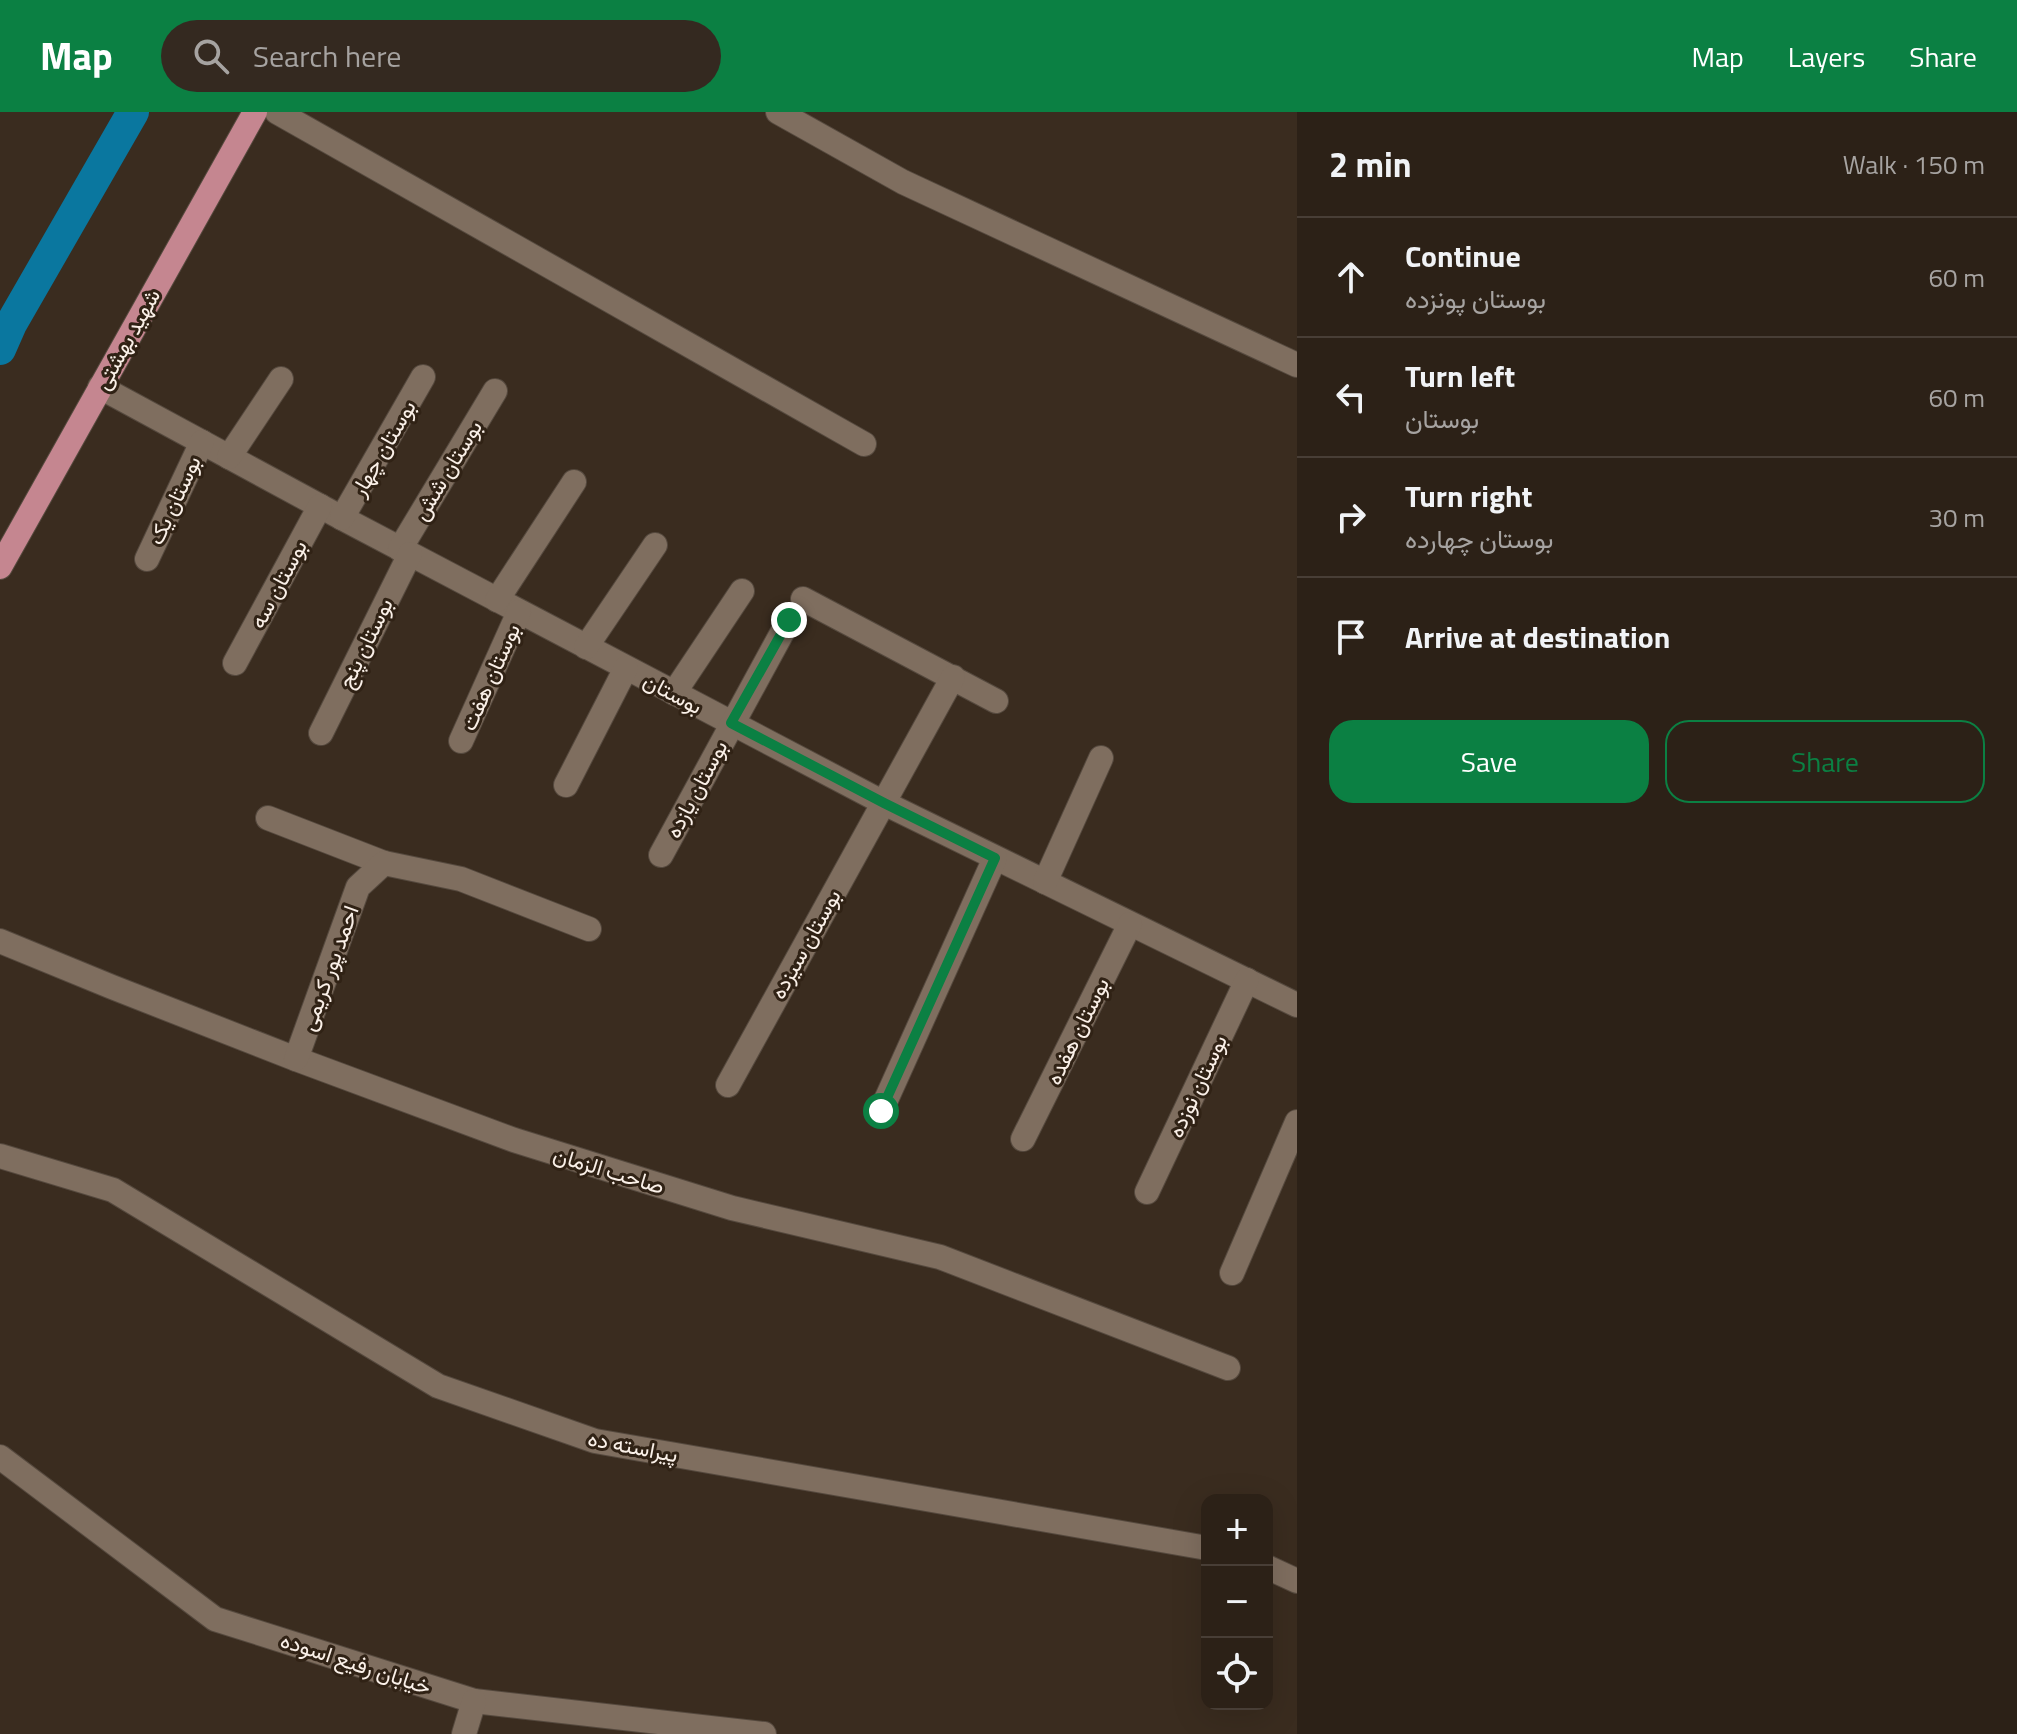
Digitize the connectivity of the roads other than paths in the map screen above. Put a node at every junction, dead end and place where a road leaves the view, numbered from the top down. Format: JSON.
{"nodes":[{"id":1,"x":255,"y":112,"type":"edge"},
{"id":2,"x":277,"y":112,"type":"edge"},
{"id":3,"x":778,"y":112,"type":"edge"},
{"id":4,"x":1297,"y":365,"type":"edge"},
{"id":5,"x":423,"y":377,"type":"dead end"},
{"id":6,"x":281,"y":379,"type":"dead end"},
{"id":7,"x":100,"y":387,"type":"junction"},
{"id":8,"x":495,"y":391,"type":"dead end"},
{"id":9,"x":202,"y":442,"type":"junction"},
{"id":10,"x":864,"y":444,"type":"dead end"},
{"id":11,"x":229,"y":457,"type":"junction"},
{"id":12,"x":574,"y":482,"type":"dead end"},
{"id":13,"x":320,"y":506,"type":"junction"},
{"id":14,"x":342,"y":518,"type":"junction"},
{"id":15,"x":655,"y":545,"type":"dead end"},
{"id":16,"x":405,"y":552,"type":"junction"},
{"id":17,"x":147,"y":559,"type":"dead end"},
{"id":18,"x":0,"y":567,"type":"edge"},
{"id":19,"x":742,"y":591,"type":"dead end"},
{"id":20,"x":803,"y":599,"type":"dead end"},
{"id":21,"x":497,"y":600,"type":"junction"},
{"id":22,"x":519,"y":612,"type":"junction"},
{"id":23,"x":789,"y":620,"type":"dead end"},
{"id":24,"x":586,"y":647,"type":"junction"},
{"id":25,"x":235,"y":663,"type":"dead end"},
{"id":26,"x":626,"y":668,"type":"junction"},
{"id":27,"x":953,"y":677,"type":"junction"},
{"id":28,"x":674,"y":693,"type":"junction"},
{"id":29,"x":996,"y":701,"type":"dead end"},
{"id":30,"x":731,"y":723,"type":"junction"},
{"id":31,"x":321,"y":733,"type":"dead end"},
{"id":32,"x":461,"y":741,"type":"dead end"},
{"id":33,"x":1101,"y":758,"type":"dead end"},
{"id":34,"x":566,"y":785,"type":"dead end"},
{"id":35,"x":884,"y":803,"type":"junction"},
{"id":36,"x":268,"y":818,"type":"dead end"},
{"id":37,"x":661,"y":855,"type":"dead end"},
{"id":38,"x":995,"y":858,"type":"junction"},
{"id":39,"x":384,"y":863,"type":"junction"},
{"id":40,"x":1045,"y":882,"type":"junction"},
{"id":41,"x":1130,"y":924,"type":"junction"},
{"id":42,"x":589,"y":929,"type":"dead end"},
{"id":43,"x":0,"y":941,"type":"edge"},
{"id":44,"x":1247,"y":980,"type":"junction"},
{"id":45,"x":1297,"y":1005,"type":"edge"},
{"id":46,"x":296,"y":1059,"type":"junction"},
{"id":47,"x":728,"y":1085,"type":"dead end"},
{"id":48,"x":881,"y":1111,"type":"dead end"},
{"id":49,"x":1297,"y":1122,"type":"edge"},
{"id":50,"x":1023,"y":1139,"type":"dead end"},
{"id":51,"x":0,"y":1156,"type":"edge"},
{"id":52,"x":1147,"y":1192,"type":"dead end"},
{"id":53,"x":1232,"y":1273,"type":"dead end"},
{"id":54,"x":1228,"y":1368,"type":"dead end"},
{"id":55,"x":0,"y":1457,"type":"edge"},
{"id":56,"x":1201,"y":1547,"type":"edge"},
{"id":57,"x":1273,"y":1570,"type":"edge"},
{"id":58,"x":1297,"y":1581,"type":"edge"},
{"id":59,"x":474,"y":1701,"type":"junction"},
{"id":60,"x":464,"y":1734,"type":"edge"},
{"id":61,"x":764,"y":1734,"type":"edge"}],
"edges":[{"from":1,"to":7,"type":"main road","name":"شهید بهشتی"},
{"from":2,"to":10,"type":"street"},
{"from":3,"to":4,"type":"street"},
{"from":5,"to":14,"type":"street","name":"بوستان چهار"},
{"from":6,"to":11,"type":"street"},
{"from":7,"to":9,"type":"street","name":"بوستان"},
{"from":7,"to":18,"type":"main road","name":"شهید بهشتی"},
{"from":8,"to":16,"type":"street","name":"بوستان شش"},
{"from":9,"to":11,"type":"street","name":"بوستان"},
{"from":9,"to":17,"type":"street","name":"بوستان یک"},
{"from":11,"to":13,"type":"street","name":"بوستان"},
{"from":12,"to":21,"type":"street"},
{"from":13,"to":14,"type":"street","name":"بوستان"},
{"from":13,"to":25,"type":"street","name":"بوستان سه"},
{"from":14,"to":16,"type":"street","name":"بوستان"},
{"from":15,"to":24,"type":"street"},
{"from":16,"to":21,"type":"street","name":"بوستان"},
{"from":16,"to":31,"type":"street","name":"بوستان پنج"},
{"from":19,"to":28,"type":"street"},
{"from":20,"to":27,"type":"street"},
{"from":21,"to":22,"type":"street","name":"بوستان"},
{"from":22,"to":24,"type":"street","name":"بوستان"},
{"from":22,"to":32,"type":"street","name":"بوستان هفت"},
{"from":23,"to":30,"type":"street","name":"بوستان یازده"},
{"from":24,"to":26,"type":"street","name":"بوستان"},
{"from":26,"to":28,"type":"street","name":"بوستان"},
{"from":26,"to":34,"type":"street"},
{"from":27,"to":29,"type":"street"},
{"from":27,"to":35,"type":"street","name":"بوستان سیزده"},
{"from":28,"to":30,"type":"street","name":"بوستان"},
{"from":30,"to":35,"type":"street","name":"بوستان"},
{"from":30,"to":37,"type":"street","name":"بوستان یازده"},
{"from":33,"to":40,"type":"street"},
{"from":35,"to":38,"type":"street","name":"بوستان"},
{"from":35,"to":47,"type":"street","name":"بوستان سیزده"},
{"from":36,"to":39,"type":"street"},
{"from":38,"to":40,"type":"street","name":"بوستان"},
{"from":38,"to":48,"type":"street"},
{"from":39,"to":42,"type":"street"},
{"from":39,"to":46,"type":"street","name":"احمد پور کریمی"},
{"from":40,"to":41,"type":"street","name":"بوستان"},
{"from":41,"to":44,"type":"street","name":"بوستان"},
{"from":41,"to":50,"type":"street","name":"بوستان هفده"},
{"from":43,"to":46,"type":"street","name":"صاحب الزمان"},
{"from":44,"to":45,"type":"street","name":"بوستان"},
{"from":44,"to":52,"type":"street","name":"بوستان نوزده"},
{"from":46,"to":54,"type":"street","name":"صاحب الزمان"},
{"from":49,"to":53,"type":"street"},
{"from":51,"to":56,"type":"street","name":"پیراسته ده"},
{"from":55,"to":59,"type":"street","name":"خیابان رفیع اسوده"},
{"from":57,"to":58,"type":"street"},
{"from":59,"to":60,"type":"street"},
{"from":59,"to":61,"type":"street","name":"خیابان رفیع اسوده"}]}
